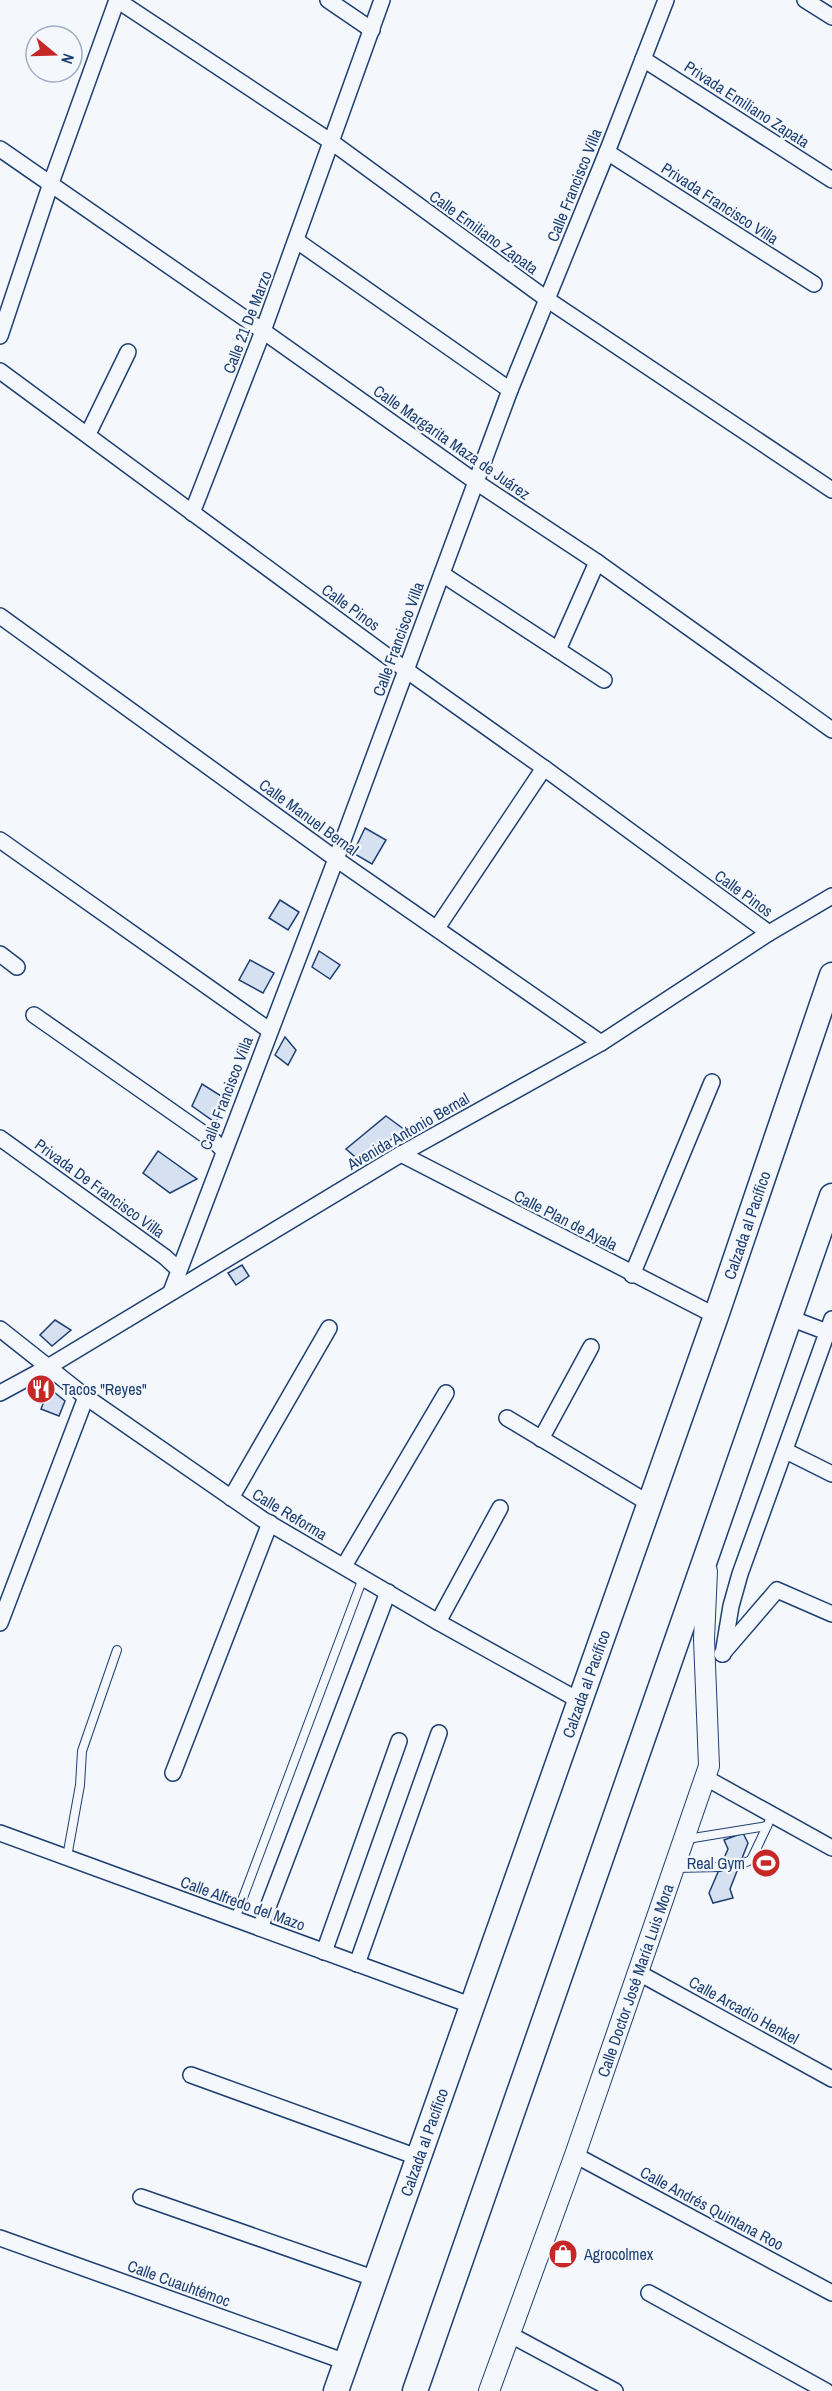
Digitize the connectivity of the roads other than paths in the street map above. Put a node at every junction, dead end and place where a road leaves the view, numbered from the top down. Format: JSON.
{"nodes":[{"id":1,"x":117,"y":0,"type":"edge"},
{"id":2,"x":328,"y":0,"type":"edge"},
{"id":3,"x":382,"y":0,"type":"edge"},
{"id":4,"x":666,"y":0,"type":"edge"},
{"id":5,"x":805,"y":0,"type":"edge"},
{"id":6,"x":832,"y":17,"type":"edge"},
{"id":7,"x":372,"y":30,"type":"junction"},
{"id":8,"x":643,"y":59,"type":"junction"},
{"id":9,"x":333,"y":143,"type":"junction"},
{"id":10,"x":0,"y":149,"type":"edge"},
{"id":11,"x":608,"y":152,"type":"junction"},
{"id":12,"x":832,"y":180,"type":"edge"},
{"id":13,"x":51,"y":183,"type":"junction"},
{"id":14,"x":297,"y":241,"type":"junction"},
{"id":15,"x":814,"y":284,"type":"dead end"},
{"id":16,"x":548,"y":300,"type":"junction"},
{"id":17,"x":263,"y":331,"type":"junction"},
{"id":18,"x":0,"y":336,"type":"edge"},
{"id":19,"x":128,"y":352,"type":"dead end"},
{"id":20,"x":0,"y":371,"type":"edge"},
{"id":21,"x":510,"y":390,"type":"junction"},
{"id":22,"x":88,"y":434,"type":"junction"},
{"id":23,"x":476,"y":482,"type":"junction"},
{"id":24,"x":832,"y":490,"type":"edge"},
{"id":25,"x":192,"y":513,"type":"junction"},
{"id":26,"x":597,"y":562,"type":"junction"},
{"id":27,"x":442,"y":574,"type":"junction"},
{"id":28,"x":0,"y":616,"type":"edge"},
{"id":29,"x":558,"y":650,"type":"junction"},
{"id":30,"x":406,"y":670,"type":"junction"},
{"id":31,"x":604,"y":680,"type":"dead end"},
{"id":32,"x":832,"y":730,"type":"edge"},
{"id":33,"x":544,"y":768,"type":"junction"},
{"id":34,"x":0,"y":840,"type":"edge"},
{"id":35,"x":336,"y":859,"type":"junction"},
{"id":36,"x":832,"y":896,"type":"edge"},
{"id":37,"x":437,"y":928,"type":"junction"},
{"id":38,"x":769,"y":933,"type":"junction"},
{"id":39,"x":0,"y":954,"type":"edge"},
{"id":40,"x":17,"y":967,"type":"dead end"},
{"id":41,"x":832,"y":975,"type":"edge"},
{"id":42,"x":34,"y":1015,"type":"dead end"},
{"id":43,"x":269,"y":1030,"type":"junction"},
{"id":44,"x":601,"y":1043,"type":"junction"},
{"id":45,"x":712,"y":1082,"type":"dead end"},
{"id":46,"x":0,"y":1138,"type":"edge"},
{"id":47,"x":223,"y":1150,"type":"junction"},
{"id":48,"x":401,"y":1154,"type":"junction"},
{"id":49,"x":832,"y":1196,"type":"edge"},
{"id":50,"x":178,"y":1269,"type":"junction"},
{"id":51,"x":632,"y":1275,"type":"junction"},
{"id":52,"x":171,"y":1292,"type":"junction"},
{"id":53,"x":717,"y":1316,"type":"junction"},
{"id":54,"x":790,"y":1318,"type":"junction"},
{"id":55,"x":830,"y":1325,"type":"edge"},
{"id":56,"x":329,"y":1328,"type":"dead end"},
{"id":57,"x":0,"y":1329,"type":"edge"},
{"id":58,"x":591,"y":1347,"type":"dead end"},
{"id":59,"x":48,"y":1367,"type":"junction"},
{"id":60,"x":0,"y":1393,"type":"edge"},
{"id":61,"x":446,"y":1393,"type":"dead end"},
{"id":62,"x":86,"y":1396,"type":"junction"},
{"id":63,"x":507,"y":1418,"type":"dead end"},
{"id":64,"x":541,"y":1439,"type":"junction"},
{"id":65,"x":786,"y":1451,"type":"junction"},
{"id":66,"x":832,"y":1474,"type":"edge"},
{"id":67,"x":231,"y":1498,"type":"junction"},
{"id":68,"x":650,"y":1504,"type":"junction"},
{"id":69,"x":500,"y":1508,"type":"dead end"},
{"id":70,"x":270,"y":1523,"type":"junction"},
{"id":71,"x":708,"y":1556,"type":"junction"},
{"id":72,"x":344,"y":1566,"type":"junction"},
{"id":73,"x":363,"y":1578,"type":"junction"},
{"id":74,"x":388,"y":1592,"type":"junction"},
{"id":75,"x":832,"y":1614,"type":"edge"},
{"id":76,"x":438,"y":1622,"type":"junction"},
{"id":77,"x":0,"y":1623,"type":"edge"},
{"id":78,"x":117,"y":1650,"type":"dead end"},
{"id":79,"x":723,"y":1654,"type":"junction"},
{"id":80,"x":705,"y":1673,"type":"junction"},
{"id":81,"x":580,"y":1701,"type":"junction"},
{"id":82,"x":439,"y":1733,"type":"dead end"},
{"id":83,"x":399,"y":1741,"type":"dead end"},
{"id":84,"x":173,"y":1773,"type":"dead end"},
{"id":85,"x":706,"y":1778,"type":"junction"},
{"id":86,"x":769,"y":1820,"type":"junction"},
{"id":87,"x":0,"y":1833,"type":"edge"},
{"id":88,"x":685,"y":1839,"type":"junction"},
{"id":89,"x":832,"y":1848,"type":"edge"},
{"id":90,"x":67,"y":1857,"type":"junction"},
{"id":91,"x":739,"y":1865,"type":"dead end"},
{"id":92,"x":720,"y":1867,"type":"dead end"},
{"id":93,"x":676,"y":1868,"type":"junction"},
{"id":94,"x":235,"y":1919,"type":"junction"},
{"id":95,"x":260,"y":1928,"type":"junction"},
{"id":96,"x":324,"y":1952,"type":"junction"},
{"id":97,"x":357,"y":1964,"type":"junction"},
{"id":98,"x":639,"y":1973,"type":"junction"},
{"id":99,"x":473,"y":2006,"type":"junction"},
{"id":100,"x":190,"y":2074,"type":"dead end"},
{"id":101,"x":832,"y":2079,"type":"edge"},
{"id":102,"x":575,"y":2155,"type":"junction"},
{"id":103,"x":420,"y":2158,"type":"junction"},
{"id":104,"x":141,"y":2197,"type":"dead end"},
{"id":105,"x":0,"y":2238,"type":"edge"},
{"id":106,"x":376,"y":2279,"type":"junction"},
{"id":107,"x":650,"y":2293,"type":"dead end"},
{"id":108,"x":832,"y":2293,"type":"edge"},
{"id":109,"x":510,"y":2334,"type":"junction"},
{"id":110,"x":346,"y":2362,"type":"junction"},
{"id":111,"x":336,"y":2391,"type":"edge"},
{"id":112,"x":415,"y":2391,"type":"edge"},
{"id":113,"x":489,"y":2391,"type":"edge"},
{"id":114,"x":615,"y":2391,"type":"edge"},
{"id":115,"x":826,"y":2391,"type":"edge"}],
"edges":[{"from":1,"to":9,"type":"street","name":"Calle Emiliano Zapata"},
{"from":1,"to":13,"type":"street"},
{"from":2,"to":7,"type":"street"},
{"from":3,"to":7,"type":"street","name":"Calle 21 De Marzo"},
{"from":4,"to":8,"type":"street","name":"Calle Francisco Villa"},
{"from":5,"to":6,"type":"street"},
{"from":7,"to":9,"type":"street","name":"Calle 21 De Marzo"},
{"from":8,"to":11,"type":"street","name":"Calle Francisco Villa"},
{"from":8,"to":12,"type":"street","name":"Privada Emiliano Zapata"},
{"from":9,"to":14,"type":"street","name":"Calle 21 De Marzo"},
{"from":9,"to":16,"type":"street","name":"Calle Emiliano Zapata"},
{"from":10,"to":13,"type":"street","name":"Calle Margarita Maza de Juárez"},
{"from":11,"to":15,"type":"street","name":"Privada Francisco Villa"},
{"from":11,"to":16,"type":"street","name":"Calle Francisco Villa"},
{"from":13,"to":17,"type":"street","name":"Calle Margarita Maza de Juárez"},
{"from":13,"to":18,"type":"street"},
{"from":14,"to":17,"type":"street","name":"Calle 21 De Marzo"},
{"from":14,"to":21,"type":"street"},
{"from":16,"to":21,"type":"street","name":"Calle Francisco Villa"},
{"from":16,"to":24,"type":"street","name":"Calle Emiliano Zapata"},
{"from":17,"to":23,"type":"street","name":"Calle Margarita Maza de Juárez"},
{"from":17,"to":25,"type":"street","name":"Calle 21 De Marzo"},
{"from":19,"to":22,"type":"street"},
{"from":20,"to":22,"type":"street","name":"Calle Pinos"},
{"from":21,"to":23,"type":"street","name":"Calle Francisco Villa"},
{"from":22,"to":25,"type":"street","name":"Calle Pinos"},
{"from":23,"to":26,"type":"street","name":"Calle Margarita Maza de Juárez"},
{"from":23,"to":27,"type":"street","name":"Calle Francisco Villa"},
{"from":25,"to":30,"type":"street","name":"Calle Pinos"},
{"from":26,"to":29,"type":"street"},
{"from":26,"to":32,"type":"street","name":"Calle Margarita Maza de Juárez"},
{"from":27,"to":29,"type":"street"},
{"from":27,"to":30,"type":"street","name":"Calle Francisco Villa"},
{"from":28,"to":35,"type":"street","name":"Calle Manuel Bernal"},
{"from":29,"to":31,"type":"street"},
{"from":30,"to":33,"type":"street","name":"Calle Pinos"},
{"from":30,"to":35,"type":"street","name":"Calle Francisco Villa"},
{"from":33,"to":37,"type":"street"},
{"from":33,"to":38,"type":"street","name":"Calle Pinos"},
{"from":34,"to":43,"type":"street"},
{"from":35,"to":37,"type":"street","name":"Calle Manuel Bernal"},
{"from":35,"to":43,"type":"street","name":"Calle Francisco Villa"},
{"from":36,"to":38,"type":"street","name":"Avenida Antonio Bernal"},
{"from":37,"to":44,"type":"street","name":"Calle Manuel Bernal"},
{"from":38,"to":44,"type":"street","name":"Avenida Antonio Bernal"},
{"from":39,"to":40,"type":"street"},
{"from":41,"to":53,"type":"main road","name":"Calzada al Pacífico"},
{"from":42,"to":47,"type":"street"},
{"from":43,"to":47,"type":"street","name":"Calle Francisco Villa"},
{"from":44,"to":48,"type":"street","name":"Avenida Antonio Bernal"},
{"from":45,"to":51,"type":"street"},
{"from":46,"to":50,"type":"street","name":"Privada De Francisco Villa"},
{"from":47,"to":50,"type":"street","name":"Calle Francisco Villa"},
{"from":48,"to":51,"type":"street","name":"Calle Plan de Ayala"},
{"from":48,"to":52,"type":"street","name":"Avenida Antonio Bernal"},
{"from":49,"to":54,"type":"main road"},
{"from":50,"to":52,"type":"street","name":"Calle Francisco Villa"},
{"from":51,"to":53,"type":"street","name":"Calle Plan de Ayala"},
{"from":52,"to":59,"type":"street","name":"Avenida Antonio Bernal"},
{"from":53,"to":68,"type":"main road","name":"Calzada al Pacífico"},
{"from":54,"to":55,"type":"street"},
{"from":54,"to":71,"type":"main road"},
{"from":55,"to":65,"type":"street"},
{"from":56,"to":67,"type":"street"},
{"from":57,"to":59,"type":"street","name":"Calle Reforma"},
{"from":58,"to":64,"type":"street"},
{"from":59,"to":60,"type":"street","name":"Avenida Antonio Bernal"},
{"from":59,"to":62,"type":"street","name":"Calle Reforma"},
{"from":61,"to":72,"type":"street"},
{"from":62,"to":67,"type":"street","name":"Calle Reforma"},
{"from":62,"to":77,"type":"street"},
{"from":63,"to":64,"type":"street"},
{"from":64,"to":68,"type":"street"},
{"from":65,"to":66,"type":"street"},
{"from":65,"to":79,"type":"street"},
{"from":67,"to":70,"type":"street","name":"Calle Reforma"},
{"from":68,"to":81,"type":"main road","name":"Calzada al Pacífico"},
{"from":69,"to":76,"type":"street"},
{"from":70,"to":72,"type":"street","name":"Calle Reforma"},
{"from":70,"to":84,"type":"street"},
{"from":71,"to":80,"type":"street","name":"Calle Doctor José María Luis Mora"},
{"from":71,"to":112,"type":"main road"},
{"from":72,"to":73,"type":"street","name":"Calle Reforma"},
{"from":73,"to":74,"type":"street","name":"Calle Reforma"},
{"from":73,"to":94,"type":"lane"},
{"from":74,"to":76,"type":"street","name":"Calle Reforma"},
{"from":74,"to":95,"type":"street"},
{"from":75,"to":79,"type":"street"},
{"from":76,"to":81,"type":"street","name":"Calle Reforma"},
{"from":78,"to":90,"type":"lane"},
{"from":79,"to":80,"type":"street"},
{"from":80,"to":85,"type":"street","name":"Calle Doctor José María Luis Mora"},
{"from":81,"to":99,"type":"main road","name":"Calzada al Pacífico"},
{"from":82,"to":97,"type":"street"},
{"from":83,"to":96,"type":"street"},
{"from":85,"to":86,"type":"street"},
{"from":85,"to":88,"type":"street","name":"Calle Doctor José María Luis Mora"},
{"from":86,"to":88,"type":"lane"},
{"from":86,"to":89,"type":"street"},
{"from":86,"to":91,"type":"lane"},
{"from":87,"to":90,"type":"street","name":"Calle Alfredo del Mazo"},
{"from":88,"to":93,"type":"street","name":"Calle Doctor José María Luis Mora"},
{"from":90,"to":94,"type":"street","name":"Calle Alfredo del Mazo"},
{"from":92,"to":93,"type":"lane"},
{"from":93,"to":98,"type":"street","name":"Calle Doctor José María Luis Mora"},
{"from":94,"to":95,"type":"street","name":"Calle Alfredo del Mazo"},
{"from":95,"to":96,"type":"street","name":"Calle Alfredo del Mazo"},
{"from":96,"to":97,"type":"street","name":"Calle Alfredo del Mazo"},
{"from":97,"to":99,"type":"street","name":"Calle Alfredo del Mazo"},
{"from":98,"to":101,"type":"street","name":"Calle Arcadio Henkel"},
{"from":98,"to":102,"type":"street","name":"Calle Doctor José María Luis Mora"},
{"from":99,"to":103,"type":"main road","name":"Calzada al Pacífico"},
{"from":100,"to":103,"type":"street"},
{"from":102,"to":108,"type":"street","name":"Calle Andrés Quintana Roo"},
{"from":102,"to":109,"type":"street","name":"Calle Doctor José María Luis Mora"},
{"from":103,"to":106,"type":"main road","name":"Calzada al Pacífico"},
{"from":104,"to":106,"type":"street"},
{"from":105,"to":110,"type":"street","name":"Calle Cuauhtémoc"},
{"from":106,"to":110,"type":"main road","name":"Calzada al Pacífico"},
{"from":107,"to":115,"type":"street"},
{"from":109,"to":113,"type":"street","name":"Calle Doctor José María Luis Mora"},
{"from":109,"to":114,"type":"street"},
{"from":110,"to":111,"type":"main road","name":"Calzada al Pacífico"}]}
